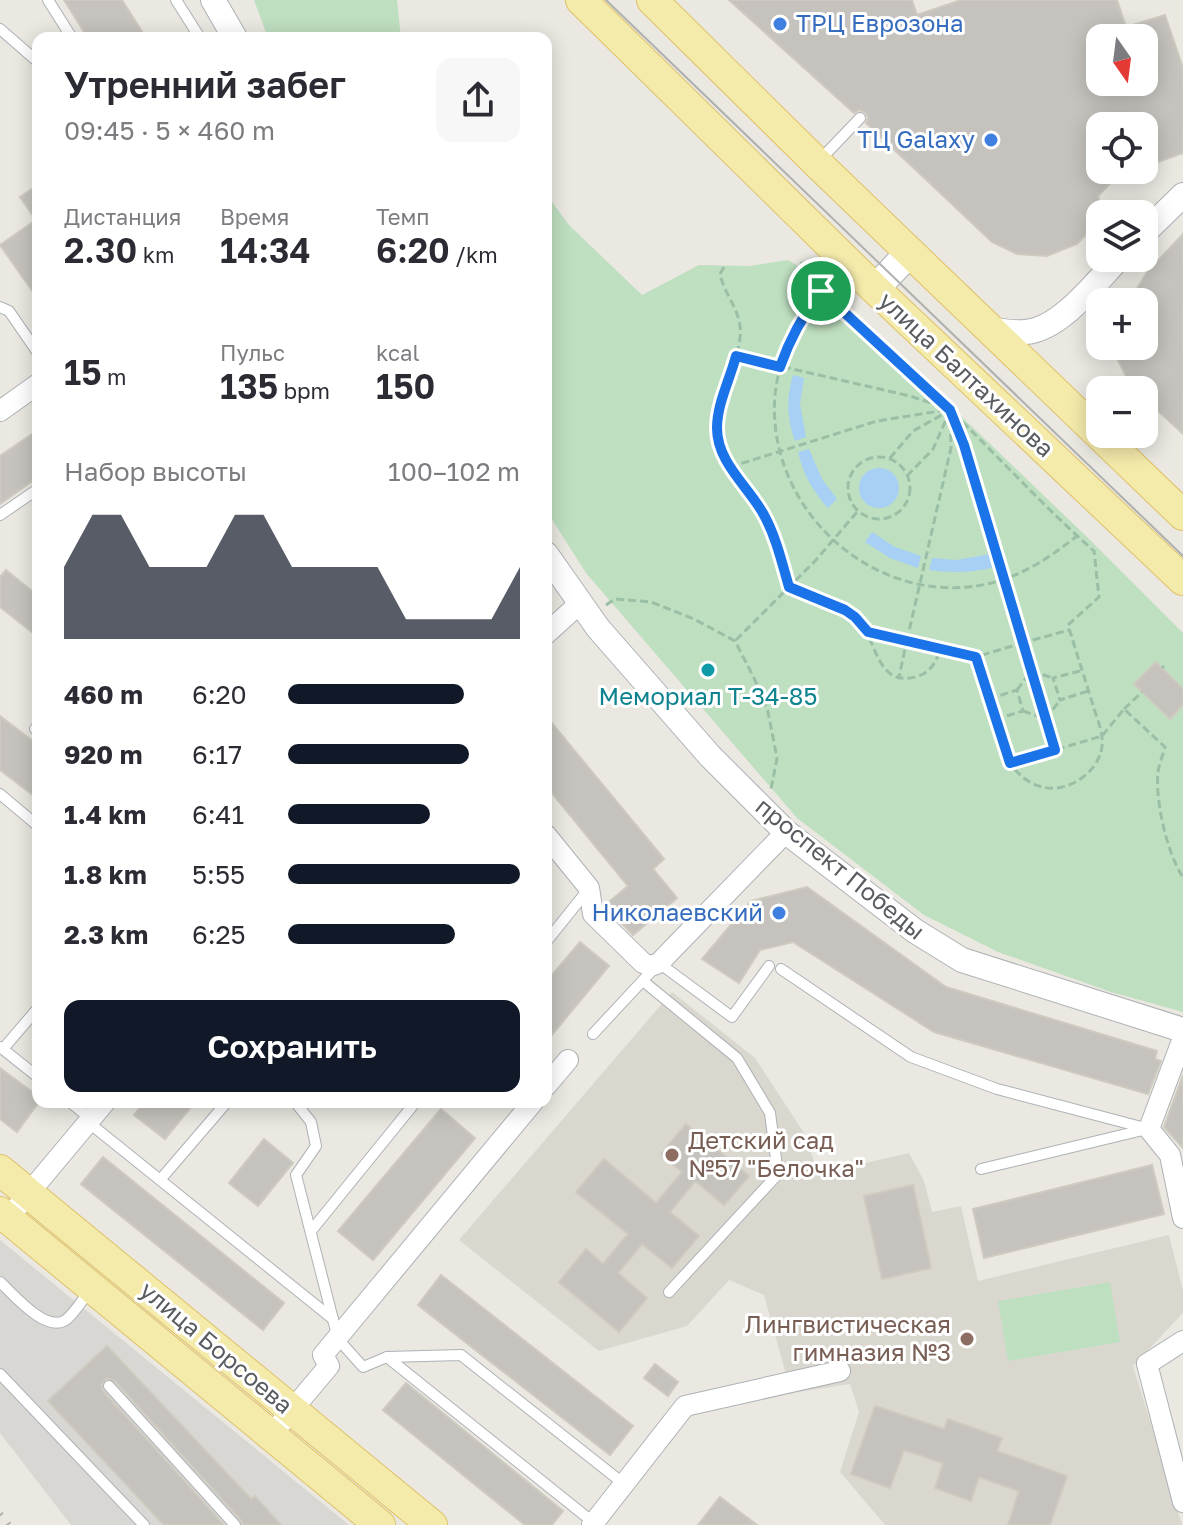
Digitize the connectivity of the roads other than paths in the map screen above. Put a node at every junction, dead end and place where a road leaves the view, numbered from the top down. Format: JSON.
{"nodes":[{"id":1,"x":48,"y":0,"type":"edge"},
{"id":2,"x":176,"y":0,"type":"edge"},
{"id":3,"x":213,"y":0,"type":"edge"},
{"id":4,"x":581,"y":0,"type":"edge"},
{"id":5,"x":652,"y":0,"type":"edge"},
{"id":6,"x":0,"y":29,"type":"edge"},
{"id":7,"x":68,"y":32,"type":"edge"},
{"id":8,"x":196,"y":32,"type":"edge"},
{"id":9,"x":232,"y":32,"type":"edge"},
{"id":10,"x":32,"y":57,"type":"edge"},
{"id":11,"x":860,"y":118,"type":"dead end"},
{"id":12,"x":817,"y":163,"type":"junction"},
{"id":13,"x":1183,"y":195,"type":"edge"},
{"id":14,"x":1158,"y":219,"type":"edge"},
{"id":15,"x":910,"y":252,"type":"junction"},
{"id":16,"x":1105,"y":272,"type":"edge"},
{"id":17,"x":875,"y":289,"type":"junction"},
{"id":18,"x":0,"y":307,"type":"edge"},
{"id":19,"x":993,"y":330,"type":"junction"},
{"id":20,"x":32,"y":344,"type":"edge"},
{"id":21,"x":32,"y":388,"type":"edge"},
{"id":22,"x":0,"y":411,"type":"edge"},
{"id":23,"x":32,"y":493,"type":"edge"},
{"id":24,"x":0,"y":515,"type":"edge"},
{"id":25,"x":1183,"y":515,"type":"edge"},
{"id":26,"x":552,"y":563,"type":"edge"},
{"id":27,"x":1183,"y":580,"type":"edge"},
{"id":28,"x":579,"y":604,"type":"junction"},
{"id":29,"x":552,"y":629,"type":"edge"},
{"id":30,"x":0,"y":794,"type":"edge"},
{"id":31,"x":32,"y":821,"type":"edge"},
{"id":32,"x":786,"y":832,"type":"junction"},
{"id":33,"x":552,"y":842,"type":"edge"},
{"id":34,"x":589,"y":888,"type":"junction"},
{"id":35,"x":552,"y":934,"type":"edge"},
{"id":36,"x":659,"y":963,"type":"junction"},
{"id":37,"x":769,"y":966,"type":"dead end"},
{"id":38,"x":781,"y":969,"type":"dead end"},
{"id":39,"x":643,"y":981,"type":"junction"},
{"id":40,"x":32,"y":1014,"type":"edge"},
{"id":41,"x":1183,"y":1030,"type":"edge"},
{"id":42,"x":593,"y":1034,"type":"dead end"},
{"id":43,"x":1183,"y":1038,"type":"edge"},
{"id":44,"x":1,"y":1048,"type":"edge"},
{"id":45,"x":568,"y":1060,"type":"dead end"},
{"id":46,"x":32,"y":1072,"type":"edge"},
{"id":47,"x":552,"y":1079,"type":"edge"},
{"id":48,"x":77,"y":1108,"type":"edge"},
{"id":49,"x":100,"y":1108,"type":"edge"},
{"id":50,"x":222,"y":1108,"type":"edge"},
{"id":51,"x":300,"y":1108,"type":"edge"},
{"id":52,"x":411,"y":1108,"type":"edge"},
{"id":53,"x":528,"y":1108,"type":"edge"},
{"id":54,"x":90,"y":1120,"type":"junction"},
{"id":55,"x":1149,"y":1129,"type":"junction"},
{"id":56,"x":981,"y":1169,"type":"dead end"},
{"id":57,"x":0,"y":1170,"type":"edge"},
{"id":58,"x":160,"y":1180,"type":"junction"},
{"id":59,"x":29,"y":1194,"type":"junction"},
{"id":60,"x":4,"y":1215,"type":"edge"},
{"id":61,"x":1183,"y":1218,"type":"edge"},
{"id":62,"x":311,"y":1231,"type":"junction"},
{"id":63,"x":0,"y":1282,"type":"edge"},
{"id":64,"x":92,"y":1288,"type":"junction"},
{"id":65,"x":669,"y":1292,"type":"dead end"},
{"id":66,"x":335,"y":1329,"type":"junction"},
{"id":67,"x":1183,"y":1341,"type":"edge"},
{"id":68,"x":387,"y":1357,"type":"junction"},
{"id":69,"x":840,"y":1371,"type":"dead end"},
{"id":70,"x":0,"y":1374,"type":"edge"},
{"id":71,"x":109,"y":1386,"type":"dead end"},
{"id":72,"x":290,"y":1410,"type":"junction"},
{"id":73,"x":271,"y":1435,"type":"junction"},
{"id":74,"x":624,"y":1484,"type":"junction"},
{"id":75,"x":1183,"y":1502,"type":"edge"},
{"id":76,"x":368,"y":1521,"type":"edge"},
{"id":77,"x":593,"y":1524,"type":"edge"},
{"id":78,"x":144,"y":1525,"type":"edge"},
{"id":79,"x":235,"y":1525,"type":"edge"},
{"id":80,"x":432,"y":1525,"type":"edge"}],
"edges":[{"from":1,"to":7,"type":"lane"},
{"from":2,"to":8,"type":"lane"},
{"from":3,"to":9,"type":"street"},
{"from":4,"to":17,"type":"main road","name":"улица Балтахинова"},
{"from":5,"to":12,"type":"main road","name":"улица Балтахинова"},
{"from":6,"to":10,"type":"lane"},
{"from":11,"to":12,"type":"lane"},
{"from":12,"to":15,"type":"main road","name":"улица Балтахинова"},
{"from":13,"to":14,"type":"street"},
{"from":15,"to":17,"type":"main road"},
{"from":15,"to":19,"type":"main road","name":"улица Балтахинова"},
{"from":16,"to":19,"type":"street"},
{"from":17,"to":27,"type":"main road","name":"улица Балтахинова"},
{"from":18,"to":20,"type":"lane"},
{"from":19,"to":25,"type":"main road","name":"улица Балтахинова"},
{"from":21,"to":22,"type":"street"},
{"from":23,"to":24,"type":"lane"},
{"from":26,"to":28,"type":"street","name":"проспект Победы"},
{"from":28,"to":29,"type":"street"},
{"from":28,"to":32,"type":"street","name":"проспект Победы"},
{"from":30,"to":31,"type":"lane"},
{"from":32,"to":36,"type":"street"},
{"from":32,"to":41,"type":"street","name":"проспект Победы"},
{"from":33,"to":34,"type":"street"},
{"from":34,"to":35,"type":"lane"},
{"from":34,"to":36,"type":"street"},
{"from":36,"to":37,"type":"lane"},
{"from":36,"to":39,"type":"lane"},
{"from":38,"to":55,"type":"lane"},
{"from":39,"to":42,"type":"lane"},
{"from":39,"to":65,"type":"lane"},
{"from":40,"to":44,"type":"lane"},
{"from":43,"to":55,"type":"street"},
{"from":44,"to":46,"type":"lane"},
{"from":45,"to":47,"type":"street"},
{"from":48,"to":54,"type":"lane"},
{"from":49,"to":54,"type":"street"},
{"from":50,"to":58,"type":"lane"},
{"from":51,"to":62,"type":"lane"},
{"from":52,"to":62,"type":"lane"},
{"from":53,"to":66,"type":"street"},
{"from":54,"to":58,"type":"lane"},
{"from":54,"to":59,"type":"street"},
{"from":55,"to":56,"type":"lane"},
{"from":55,"to":61,"type":"street"},
{"from":57,"to":59,"type":"main road","name":"улица Борсоева"},
{"from":58,"to":66,"type":"lane"},
{"from":59,"to":60,"type":"street"},
{"from":59,"to":72,"type":"main road","name":"улица Борсоева"},
{"from":60,"to":64,"type":"main road","name":"улица Борсоева"},
{"from":62,"to":66,"type":"lane"},
{"from":63,"to":64,"type":"lane"},
{"from":64,"to":73,"type":"main road","name":"улица Борсоева"},
{"from":66,"to":68,"type":"lane"},
{"from":66,"to":72,"type":"street"},
{"from":67,"to":75,"type":"street"},
{"from":68,"to":74,"type":"lane"},
{"from":68,"to":77,"type":"lane"},
{"from":69,"to":74,"type":"street"},
{"from":70,"to":78,"type":"lane"},
{"from":71,"to":79,"type":"lane"},
{"from":72,"to":73,"type":"street"},
{"from":72,"to":80,"type":"main road","name":"улица Борсоева"},
{"from":73,"to":76,"type":"main road","name":"улица Борсоева"},
{"from":74,"to":77,"type":"street"}]}
